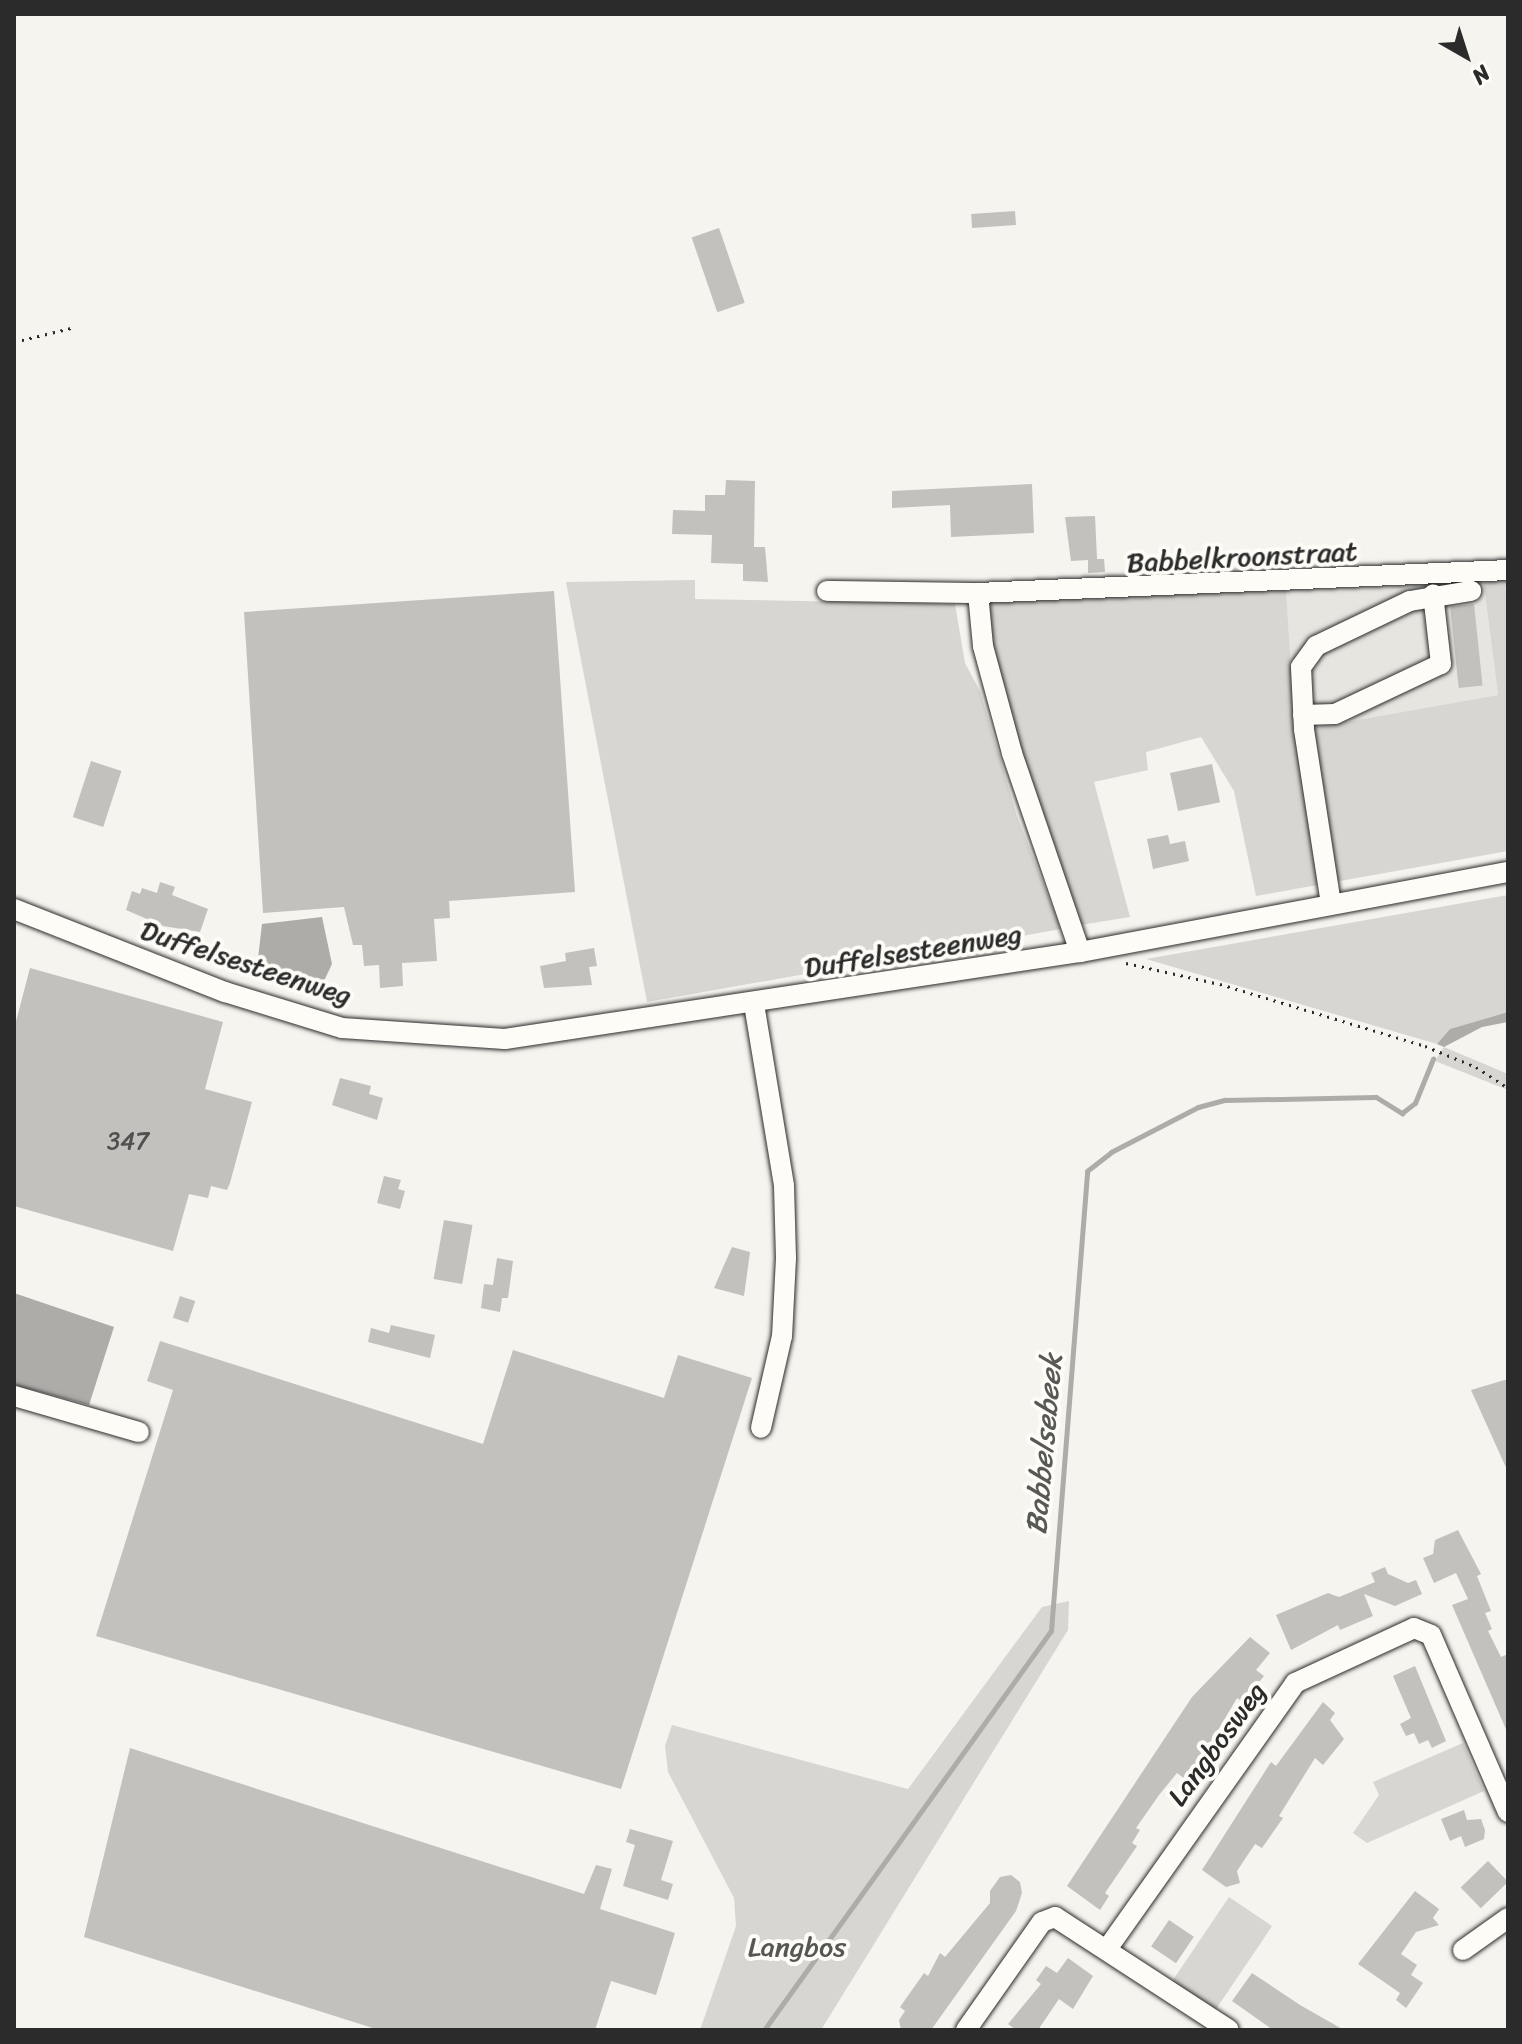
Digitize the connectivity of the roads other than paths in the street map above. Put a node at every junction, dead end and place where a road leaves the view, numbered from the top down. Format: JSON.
{"nodes":[{"id":1,"x":1508,"y":570,"type":"edge"},
{"id":2,"x":827,"y":591,"type":"dead end"},
{"id":3,"x":1471,"y":591,"type":"dead end"},
{"id":4,"x":978,"y":593,"type":"junction"},
{"id":5,"x":1433,"y":594,"type":"junction"},
{"id":6,"x":1303,"y":715,"type":"junction"},
{"id":7,"x":1508,"y":872,"type":"edge"},
{"id":8,"x":1331,"y":904,"type":"junction"},
{"id":9,"x":14,"y":909,"type":"edge"},
{"id":10,"x":1080,"y":952,"type":"junction"},
{"id":11,"x":754,"y":1004,"type":"junction"},
{"id":12,"x":14,"y":1396,"type":"edge"},
{"id":13,"x":761,"y":1428,"type":"dead end"},
{"id":14,"x":139,"y":1432,"type":"dead end"},
{"id":15,"x":1508,"y":1812,"type":"edge"},
{"id":16,"x":1508,"y":1918,"type":"edge"},
{"id":17,"x":1107,"y":1949,"type":"junction"},
{"id":18,"x":1463,"y":1950,"type":"dead end"},
{"id":19,"x":966,"y":2030,"type":"edge"},
{"id":20,"x":1229,"y":2030,"type":"edge"}],
"edges":[{"from":1,"to":4,"type":"street","name":"Babbelkroonstraat"},
{"from":2,"to":4,"type":"street","name":"Babbelkroonstraat"},
{"from":3,"to":5,"type":"street"},
{"from":4,"to":10,"type":"street"},
{"from":5,"to":6,"type":"street"},
{"from":5,"to":6,"type":"street"},
{"from":6,"to":8,"type":"street"},
{"from":7,"to":8,"type":"street","name":"Duffelsesteenweg"},
{"from":8,"to":10,"type":"street","name":"Duffelsesteenweg"},
{"from":9,"to":11,"type":"street","name":"Duffelsesteenweg"},
{"from":10,"to":11,"type":"street","name":"Duffelsesteenweg"},
{"from":11,"to":13,"type":"street"},
{"from":12,"to":14,"type":"street"},
{"from":15,"to":17,"type":"street","name":"Langbosweg"},
{"from":16,"to":18,"type":"street"},
{"from":17,"to":19,"type":"street"},
{"from":17,"to":20,"type":"street"}]}
